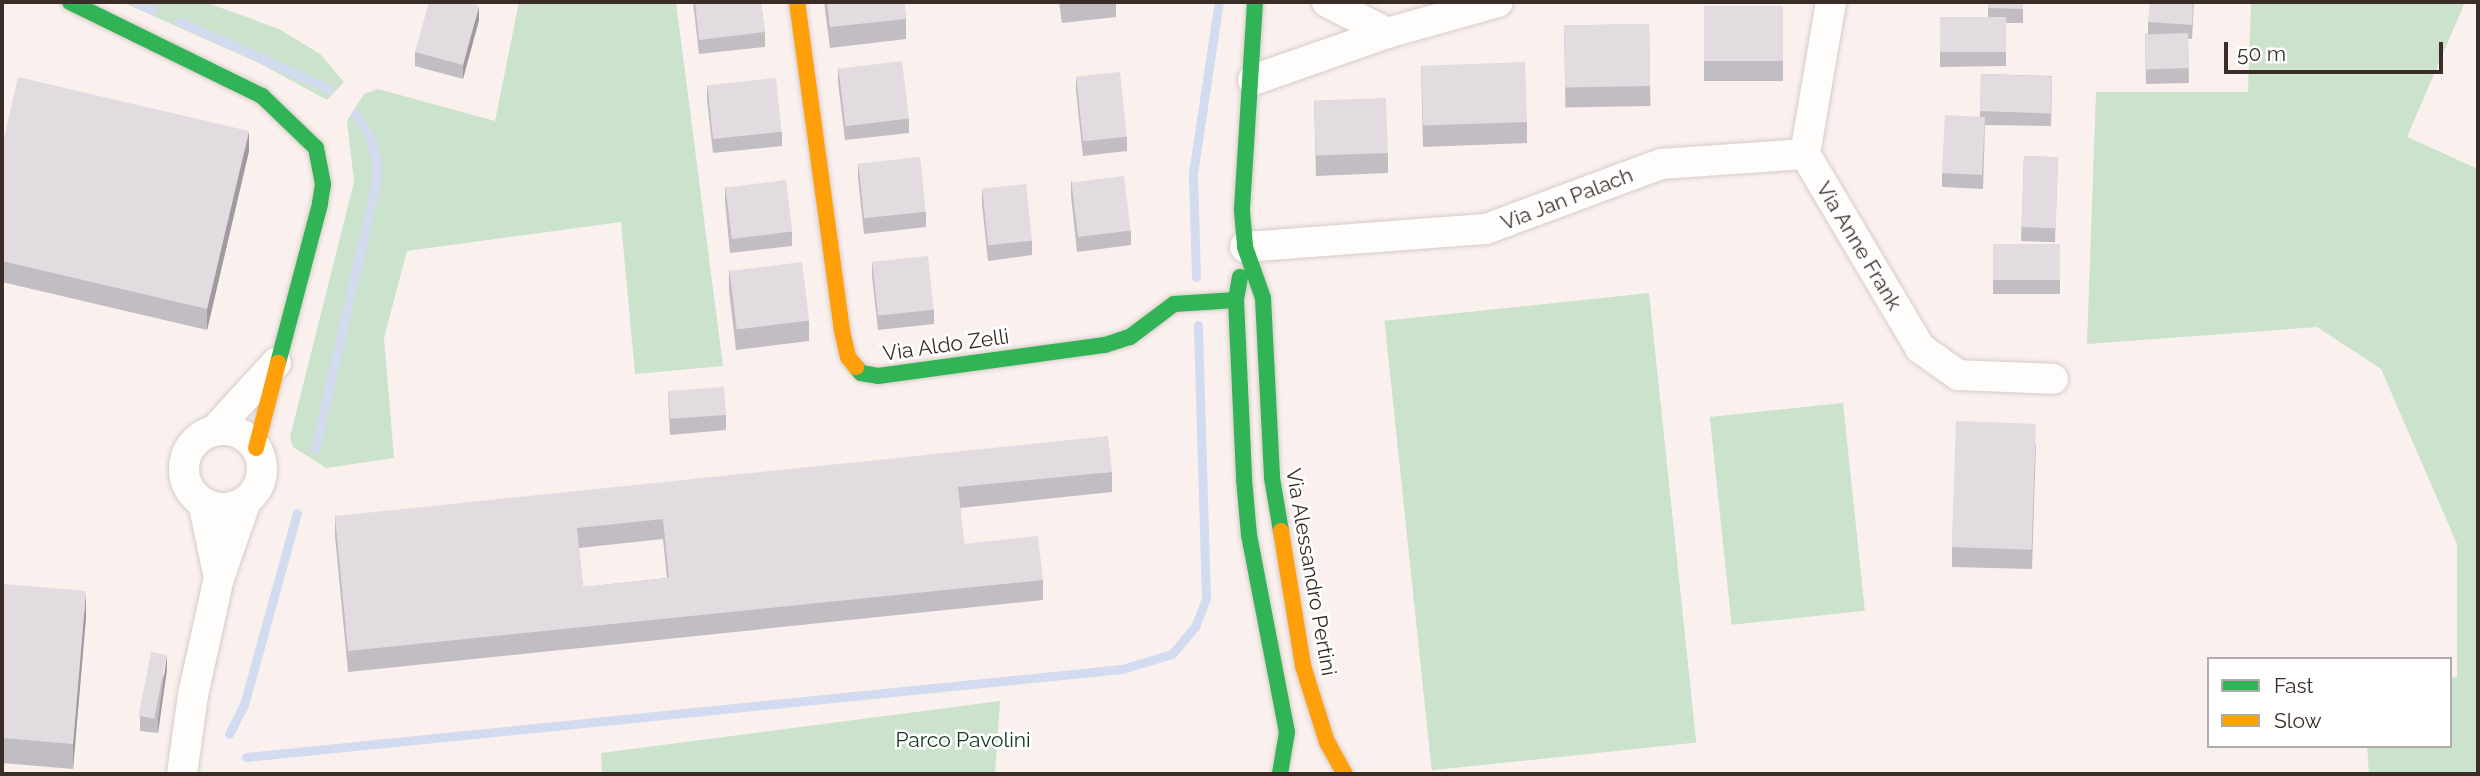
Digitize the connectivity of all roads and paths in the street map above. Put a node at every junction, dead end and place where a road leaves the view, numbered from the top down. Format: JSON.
{"nodes":[{"id":1,"x":797,"y":2,"type":"edge"},
{"id":2,"x":1255,"y":2,"type":"edge"},
{"id":3,"x":1327,"y":2,"type":"edge"},
{"id":4,"x":1498,"y":2,"type":"edge"},
{"id":5,"x":1831,"y":2,"type":"edge"},
{"id":6,"x":67,"y":3,"type":"edge"},
{"id":7,"x":1273,"y":28,"type":"dead end"},
{"id":8,"x":1387,"y":33,"type":"junction"},
{"id":9,"x":1253,"y":80,"type":"junction"},
{"id":10,"x":1805,"y":154,"type":"junction"},
{"id":11,"x":1245,"y":247,"type":"junction"},
{"id":12,"x":1236,"y":300,"type":"junction"},
{"id":13,"x":276,"y":363,"type":"junction"},
{"id":14,"x":2053,"y":379,"type":"dead end"},
{"id":15,"x":214,"y":431,"type":"junction"},
{"id":16,"x":256,"y":448,"type":"junction"},
{"id":17,"x":246,"y":501,"type":"junction"},
{"id":18,"x":203,"y":502,"type":"junction"},
{"id":19,"x":219,"y":578,"type":"junction"},
{"id":20,"x":1324,"y":767,"type":"dead end"},
{"id":21,"x":183,"y":774,"type":"edge"},
{"id":22,"x":1280,"y":774,"type":"edge"},
{"id":23,"x":1345,"y":774,"type":"edge"}],
"edges":[{"from":1,"to":12,"type":"street","name":"Via Aldo Zelli"},
{"from":2,"to":9,"type":"street","name":"Via Alessandro Pertini"},
{"from":3,"to":8,"type":"street"},
{"from":4,"to":8,"type":"street"},
{"from":5,"to":10,"type":"street"},
{"from":6,"to":13,"type":"street"},
{"from":7,"to":9,"type":"street","name":"Via Alessandro Pertini"},
{"from":8,"to":9,"type":"street"},
{"from":9,"to":11,"type":"street","name":"Via Alessandro Pertini"},
{"from":10,"to":11,"type":"street","name":"Via Jan Palach"},
{"from":10,"to":14,"type":"street","name":"Via Anne Frank"},
{"from":11,"to":12,"type":"street","name":"Via Alessandro Pertini"},
{"from":11,"to":23,"type":"street","name":"Via Alessandro Pertini"},
{"from":12,"to":22,"type":"street","name":"Via Alessandro Pertini"},
{"from":13,"to":15,"type":"street"},
{"from":13,"to":16,"type":"street"},
{"from":15,"to":16,"type":"street"},
{"from":15,"to":18,"type":"street"},
{"from":16,"to":17,"type":"street"},
{"from":17,"to":18,"type":"street"},
{"from":17,"to":19,"type":"street"},
{"from":18,"to":19,"type":"street"},
{"from":19,"to":21,"type":"street"},
{"from":20,"to":23,"type":"street"}]}
